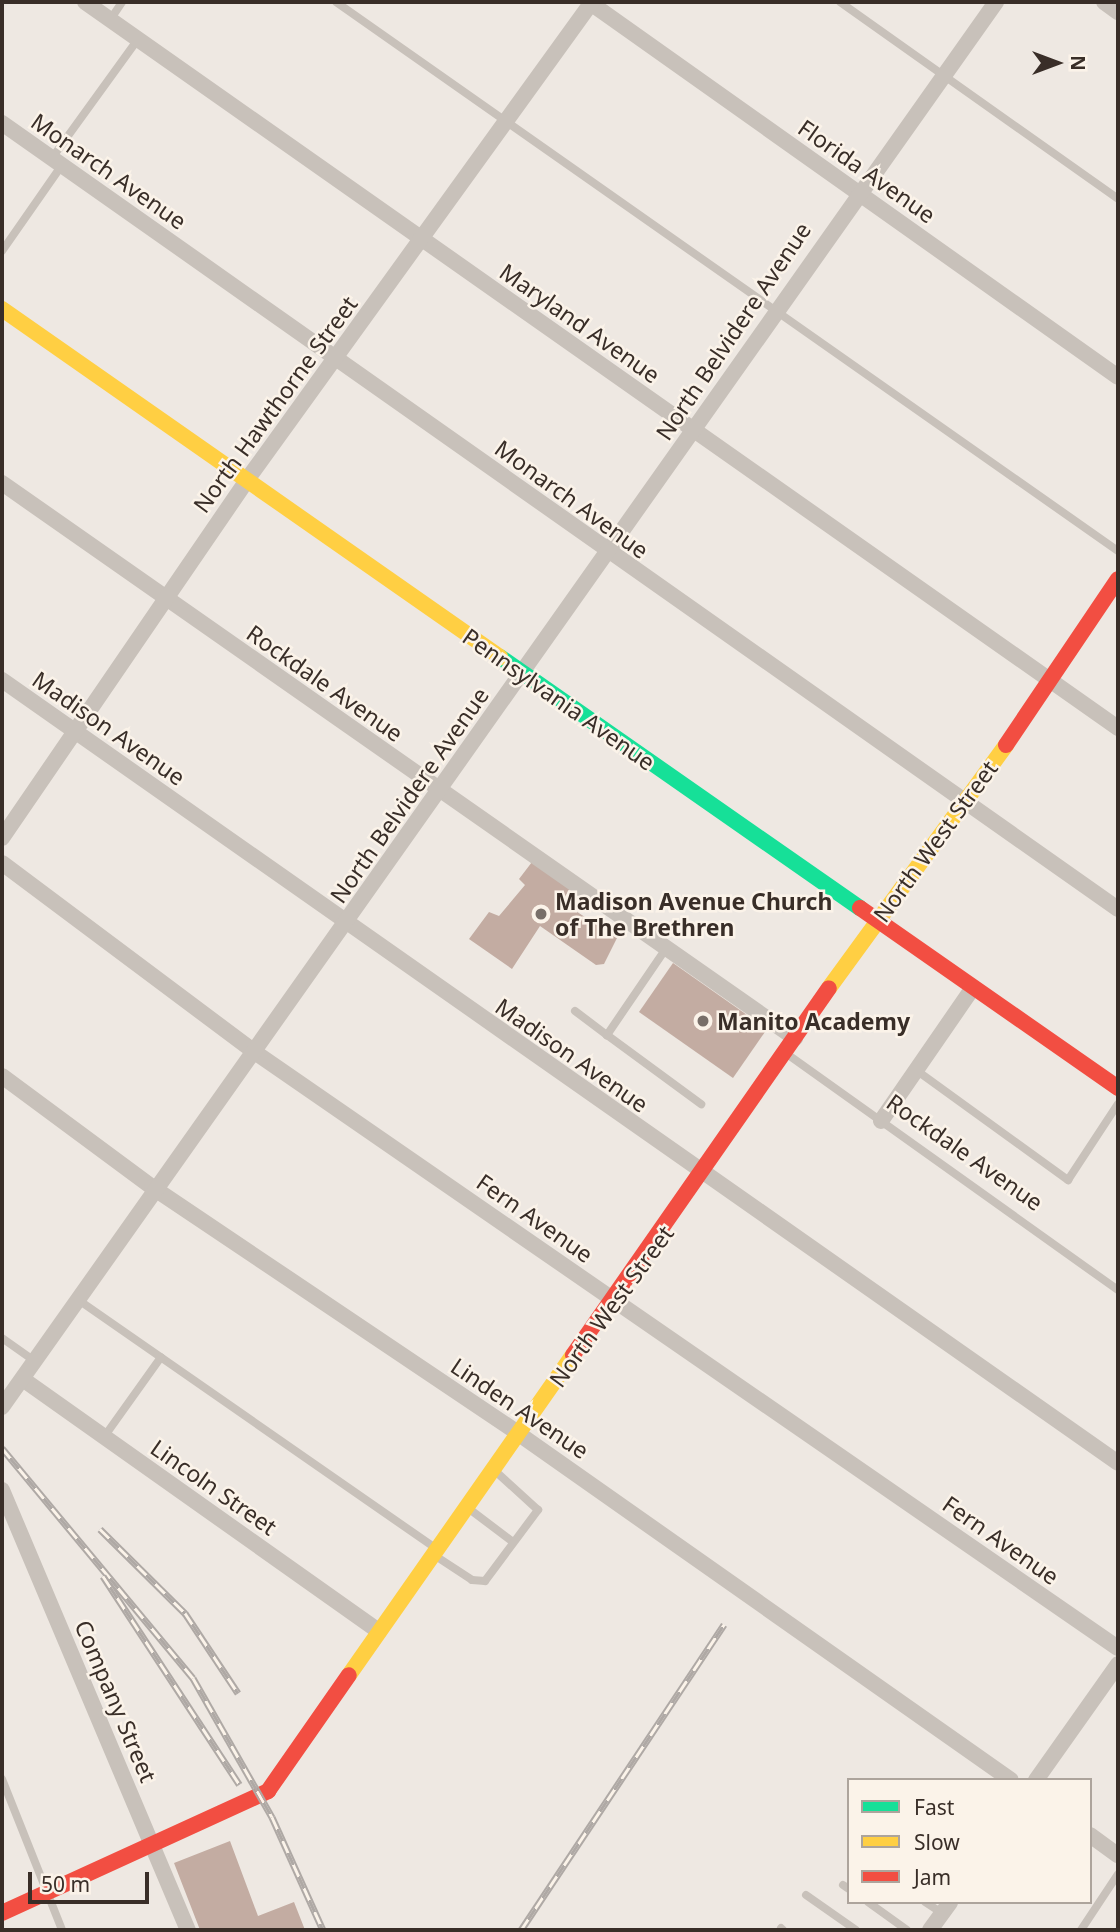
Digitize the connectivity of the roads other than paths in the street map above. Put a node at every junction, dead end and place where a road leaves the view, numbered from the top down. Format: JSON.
{"nodes":[{"id":1,"x":85,"y":2,"type":"edge"},
{"id":2,"x":122,"y":2,"type":"edge"},
{"id":3,"x":336,"y":2,"type":"edge"},
{"id":4,"x":591,"y":2,"type":"edge"},
{"id":5,"x":840,"y":2,"type":"edge"},
{"id":6,"x":996,"y":2,"type":"edge"},
{"id":7,"x":1104,"y":2,"type":"edge"},
{"id":8,"x":1118,"y":12,"type":"edge"},
{"id":9,"x":110,"y":20,"type":"junction"},
{"id":10,"x":138,"y":39,"type":"junction"},
{"id":11,"x":944,"y":76,"type":"junction"},
{"id":12,"x":505,"y":122,"type":"junction"},
{"id":13,"x":2,"y":123,"type":"edge"},
{"id":14,"x":57,"y":162,"type":"junction"},
{"id":15,"x":856,"y":192,"type":"junction"},
{"id":16,"x":1118,"y":200,"type":"edge"},
{"id":17,"x":420,"y":239,"type":"junction"},
{"id":18,"x":2,"y":251,"type":"edge"},
{"id":19,"x":2,"y":309,"type":"edge"},
{"id":20,"x":776,"y":311,"type":"junction"},
{"id":21,"x":336,"y":359,"type":"junction"},
{"id":22,"x":1118,"y":377,"type":"edge"},
{"id":23,"x":693,"y":430,"type":"junction"},
{"id":24,"x":249,"y":477,"type":"junction"},
{"id":25,"x":2,"y":483,"type":"edge"},
{"id":26,"x":1118,"y":551,"type":"edge"},
{"id":27,"x":607,"y":553,"type":"junction"},
{"id":28,"x":1118,"y":579,"type":"edge"},
{"id":29,"x":164,"y":599,"type":"junction"},
{"id":30,"x":523,"y":674,"type":"junction"},
{"id":31,"x":2,"y":680,"type":"edge"},
{"id":32,"x":1052,"y":683,"type":"junction"},
{"id":33,"x":1118,"y":726,"type":"edge"},
{"id":34,"x":75,"y":733,"type":"junction"},
{"id":35,"x":438,"y":790,"type":"junction"},
{"id":36,"x":961,"y":803,"type":"junction"},
{"id":37,"x":2,"y":838,"type":"edge"},
{"id":38,"x":2,"y":863,"type":"edge"},
{"id":39,"x":1118,"y":909,"type":"edge"},
{"id":40,"x":347,"y":923,"type":"junction"},
{"id":41,"x":875,"y":923,"type":"junction"},
{"id":42,"x":667,"y":947,"type":"junction"},
{"id":43,"x":972,"y":989,"type":"junction"},
{"id":44,"x":575,"y":1011,"type":"dead end"},
{"id":45,"x":607,"y":1035,"type":"junction"},
{"id":46,"x":795,"y":1038,"type":"junction"},
{"id":47,"x":785,"y":1052,"type":"junction"},
{"id":48,"x":256,"y":1053,"type":"junction"},
{"id":49,"x":916,"y":1070,"type":"junction"},
{"id":50,"x":2,"y":1076,"type":"edge"},
{"id":51,"x":1118,"y":1088,"type":"edge"},
{"id":52,"x":701,"y":1104,"type":"dead end"},
{"id":53,"x":1118,"y":1104,"type":"edge"},
{"id":54,"x":881,"y":1121,"type":"junction"},
{"id":55,"x":703,"y":1176,"type":"junction"},
{"id":56,"x":152,"y":1187,"type":"junction"},
{"id":57,"x":1118,"y":1290,"type":"edge"},
{"id":58,"x":78,"y":1299,"type":"junction"},
{"id":59,"x":615,"y":1301,"type":"junction"},
{"id":60,"x":2,"y":1338,"type":"edge"},
{"id":61,"x":161,"y":1357,"type":"junction"},
{"id":62,"x":36,"y":1362,"type":"junction"},
{"id":63,"x":24,"y":1380,"type":"junction"},
{"id":64,"x":2,"y":1407,"type":"edge"},
{"id":65,"x":519,"y":1434,"type":"junction"},
{"id":66,"x":104,"y":1437,"type":"junction"},
{"id":67,"x":1118,"y":1463,"type":"edge"},
{"id":68,"x":493,"y":1469,"type":"junction"},
{"id":69,"x":2,"y":1490,"type":"edge"},
{"id":70,"x":466,"y":1506,"type":"junction"},
{"id":71,"x":513,"y":1542,"type":"junction"},
{"id":72,"x":433,"y":1551,"type":"junction"},
{"id":73,"x":379,"y":1631,"type":"junction"},
{"id":74,"x":1118,"y":1648,"type":"edge"},
{"id":75,"x":1118,"y":1664,"type":"edge"},
{"id":76,"x":1008,"y":1778,"type":"edge"},
{"id":77,"x":1037,"y":1778,"type":"edge"},
{"id":78,"x":2,"y":1779,"type":"edge"},
{"id":79,"x":1092,"y":1836,"type":"edge"},
{"id":80,"x":154,"y":1848,"type":"junction"},
{"id":81,"x":1118,"y":1855,"type":"edge"},
{"id":82,"x":1118,"y":1874,"type":"edge"},
{"id":83,"x":48,"y":1895,"type":"junction"},
{"id":84,"x":806,"y":1895,"type":"dead end"},
{"id":85,"x":871,"y":1904,"type":"edge"},
{"id":86,"x":946,"y":1908,"type":"edge"},
{"id":87,"x":2,"y":1913,"type":"edge"},
{"id":88,"x":62,"y":1930,"type":"edge"},
{"id":89,"x":188,"y":1930,"type":"edge"},
{"id":90,"x":856,"y":1930,"type":"edge"},
{"id":91,"x":907,"y":1930,"type":"edge"},
{"id":92,"x":930,"y":1930,"type":"edge"},
{"id":93,"x":1081,"y":1930,"type":"edge"}],
"edges":[{"from":1,"to":9,"type":"street","name":"Maryland Avenue"},
{"from":2,"to":9,"type":"lane"},
{"from":3,"to":12,"type":"lane"},
{"from":4,"to":12,"type":"street","name":"North Hawthorne Street"},
{"from":4,"to":15,"type":"street","name":"Florida Avenue"},
{"from":5,"to":11,"type":"lane"},
{"from":6,"to":11,"type":"street","name":"North Belvidere Avenue"},
{"from":7,"to":8,"type":"street"},
{"from":9,"to":10,"type":"street","name":"Maryland Avenue"},
{"from":10,"to":14,"type":"lane"},
{"from":10,"to":17,"type":"street","name":"Maryland Avenue"},
{"from":11,"to":15,"type":"street","name":"North Belvidere Avenue"},
{"from":11,"to":16,"type":"lane"},
{"from":12,"to":17,"type":"street","name":"North Hawthorne Street"},
{"from":12,"to":20,"type":"lane"},
{"from":13,"to":14,"type":"street","name":"Monarch Avenue"},
{"from":14,"to":18,"type":"lane"},
{"from":14,"to":21,"type":"street","name":"Monarch Avenue"},
{"from":15,"to":20,"type":"street","name":"North Belvidere Avenue"},
{"from":15,"to":22,"type":"street","name":"Florida Avenue"},
{"from":17,"to":21,"type":"street","name":"North Hawthorne Street"},
{"from":17,"to":23,"type":"street","name":"Maryland Avenue"},
{"from":19,"to":24,"type":"street","name":"Pennsylvania Avenue"},
{"from":20,"to":23,"type":"street","name":"North Belvidere Avenue"},
{"from":20,"to":26,"type":"lane"},
{"from":21,"to":24,"type":"street","name":"North Hawthorne Street"},
{"from":21,"to":27,"type":"street","name":"Monarch Avenue"},
{"from":23,"to":27,"type":"street","name":"North Belvidere Avenue"},
{"from":23,"to":32,"type":"street","name":"Maryland Avenue"},
{"from":24,"to":29,"type":"street","name":"North Hawthorne Street"},
{"from":24,"to":30,"type":"street","name":"Pennsylvania Avenue"},
{"from":25,"to":29,"type":"street","name":"Rockdale Avenue"},
{"from":27,"to":30,"type":"street","name":"North Belvidere Avenue"},
{"from":27,"to":36,"type":"street","name":"Monarch Avenue"},
{"from":28,"to":32,"type":"street","name":"North West Street"},
{"from":29,"to":34,"type":"street","name":"North Hawthorne Street"},
{"from":29,"to":35,"type":"street","name":"Rockdale Avenue"},
{"from":30,"to":35,"type":"street","name":"North Belvidere Avenue"},
{"from":30,"to":41,"type":"street","name":"Pennsylvania Avenue"},
{"from":31,"to":34,"type":"street","name":"Madison Avenue"},
{"from":32,"to":33,"type":"street","name":"Maryland Avenue"},
{"from":32,"to":36,"type":"street","name":"North West Street"},
{"from":34,"to":37,"type":"street","name":"North Hawthorne Street"},
{"from":34,"to":40,"type":"street","name":"Madison Avenue"},
{"from":35,"to":40,"type":"street","name":"North Belvidere Avenue"},
{"from":35,"to":42,"type":"street","name":"Rockdale Avenue"},
{"from":36,"to":39,"type":"street","name":"Monarch Avenue"},
{"from":36,"to":41,"type":"street","name":"North West Street"},
{"from":38,"to":48,"type":"street","name":"Fern Avenue"},
{"from":40,"to":48,"type":"street","name":"North Belvidere Avenue"},
{"from":40,"to":55,"type":"street","name":"Madison Avenue"},
{"from":41,"to":43,"type":"street","name":"Pennsylvania Avenue"},
{"from":41,"to":46,"type":"street","name":"North West Street"},
{"from":42,"to":45,"type":"lane"},
{"from":42,"to":46,"type":"street","name":"Rockdale Avenue"},
{"from":43,"to":49,"type":"street"},
{"from":43,"to":51,"type":"street","name":"Pennsylvania Avenue"},
{"from":44,"to":45,"type":"lane"},
{"from":45,"to":52,"type":"lane"},
{"from":46,"to":47,"type":"street","name":"North West Street"},
{"from":47,"to":54,"type":"lane","name":"Rockdale Avenue"},
{"from":47,"to":55,"type":"street","name":"North West Street"},
{"from":48,"to":56,"type":"street","name":"North Belvidere Avenue"},
{"from":48,"to":59,"type":"street","name":"Fern Avenue"},
{"from":49,"to":53,"type":"lane"},
{"from":49,"to":54,"type":"street"},
{"from":50,"to":56,"type":"street","name":"Linden Avenue"},
{"from":54,"to":57,"type":"lane","name":"Rockdale Avenue"},
{"from":55,"to":59,"type":"street","name":"North West Street"},
{"from":55,"to":67,"type":"street","name":"Madison Avenue"},
{"from":56,"to":58,"type":"street","name":"North Belvidere Avenue"},
{"from":56,"to":65,"type":"street","name":"Linden Avenue"},
{"from":58,"to":61,"type":"lane"},
{"from":58,"to":62,"type":"street","name":"North Belvidere Avenue"},
{"from":59,"to":65,"type":"street","name":"North West Street"},
{"from":59,"to":74,"type":"street","name":"Fern Avenue"},
{"from":60,"to":62,"type":"lane"},
{"from":61,"to":66,"type":"lane"},
{"from":61,"to":72,"type":"lane"},
{"from":62,"to":63,"type":"street","name":"North Belvidere Avenue"},
{"from":63,"to":64,"type":"street","name":"North Belvidere Avenue"},
{"from":63,"to":66,"type":"street","name":"Lincoln Street"},
{"from":65,"to":68,"type":"street","name":"North West Street"},
{"from":65,"to":76,"type":"street","name":"Linden Avenue"},
{"from":66,"to":73,"type":"street","name":"Lincoln Street"},
{"from":68,"to":70,"type":"street","name":"North West Street"},
{"from":68,"to":71,"type":"lane"},
{"from":69,"to":80,"type":"street","name":"Company Street"},
{"from":70,"to":71,"type":"lane"},
{"from":70,"to":72,"type":"street","name":"North West Street"},
{"from":71,"to":72,"type":"lane"},
{"from":72,"to":73,"type":"street","name":"North West Street"},
{"from":73,"to":80,"type":"street","name":"North West Street"},
{"from":75,"to":77,"type":"street"},
{"from":78,"to":83,"type":"lane"},
{"from":79,"to":81,"type":"street"},
{"from":80,"to":83,"type":"street","name":"North West Street"},
{"from":80,"to":89,"type":"street","name":"Company Street"},
{"from":82,"to":93,"type":"lane"},
{"from":83,"to":87,"type":"street","name":"North West Street"},
{"from":83,"to":88,"type":"lane"},
{"from":84,"to":90,"type":"lane"},
{"from":85,"to":91,"type":"lane"},
{"from":86,"to":92,"type":"street"}]}
